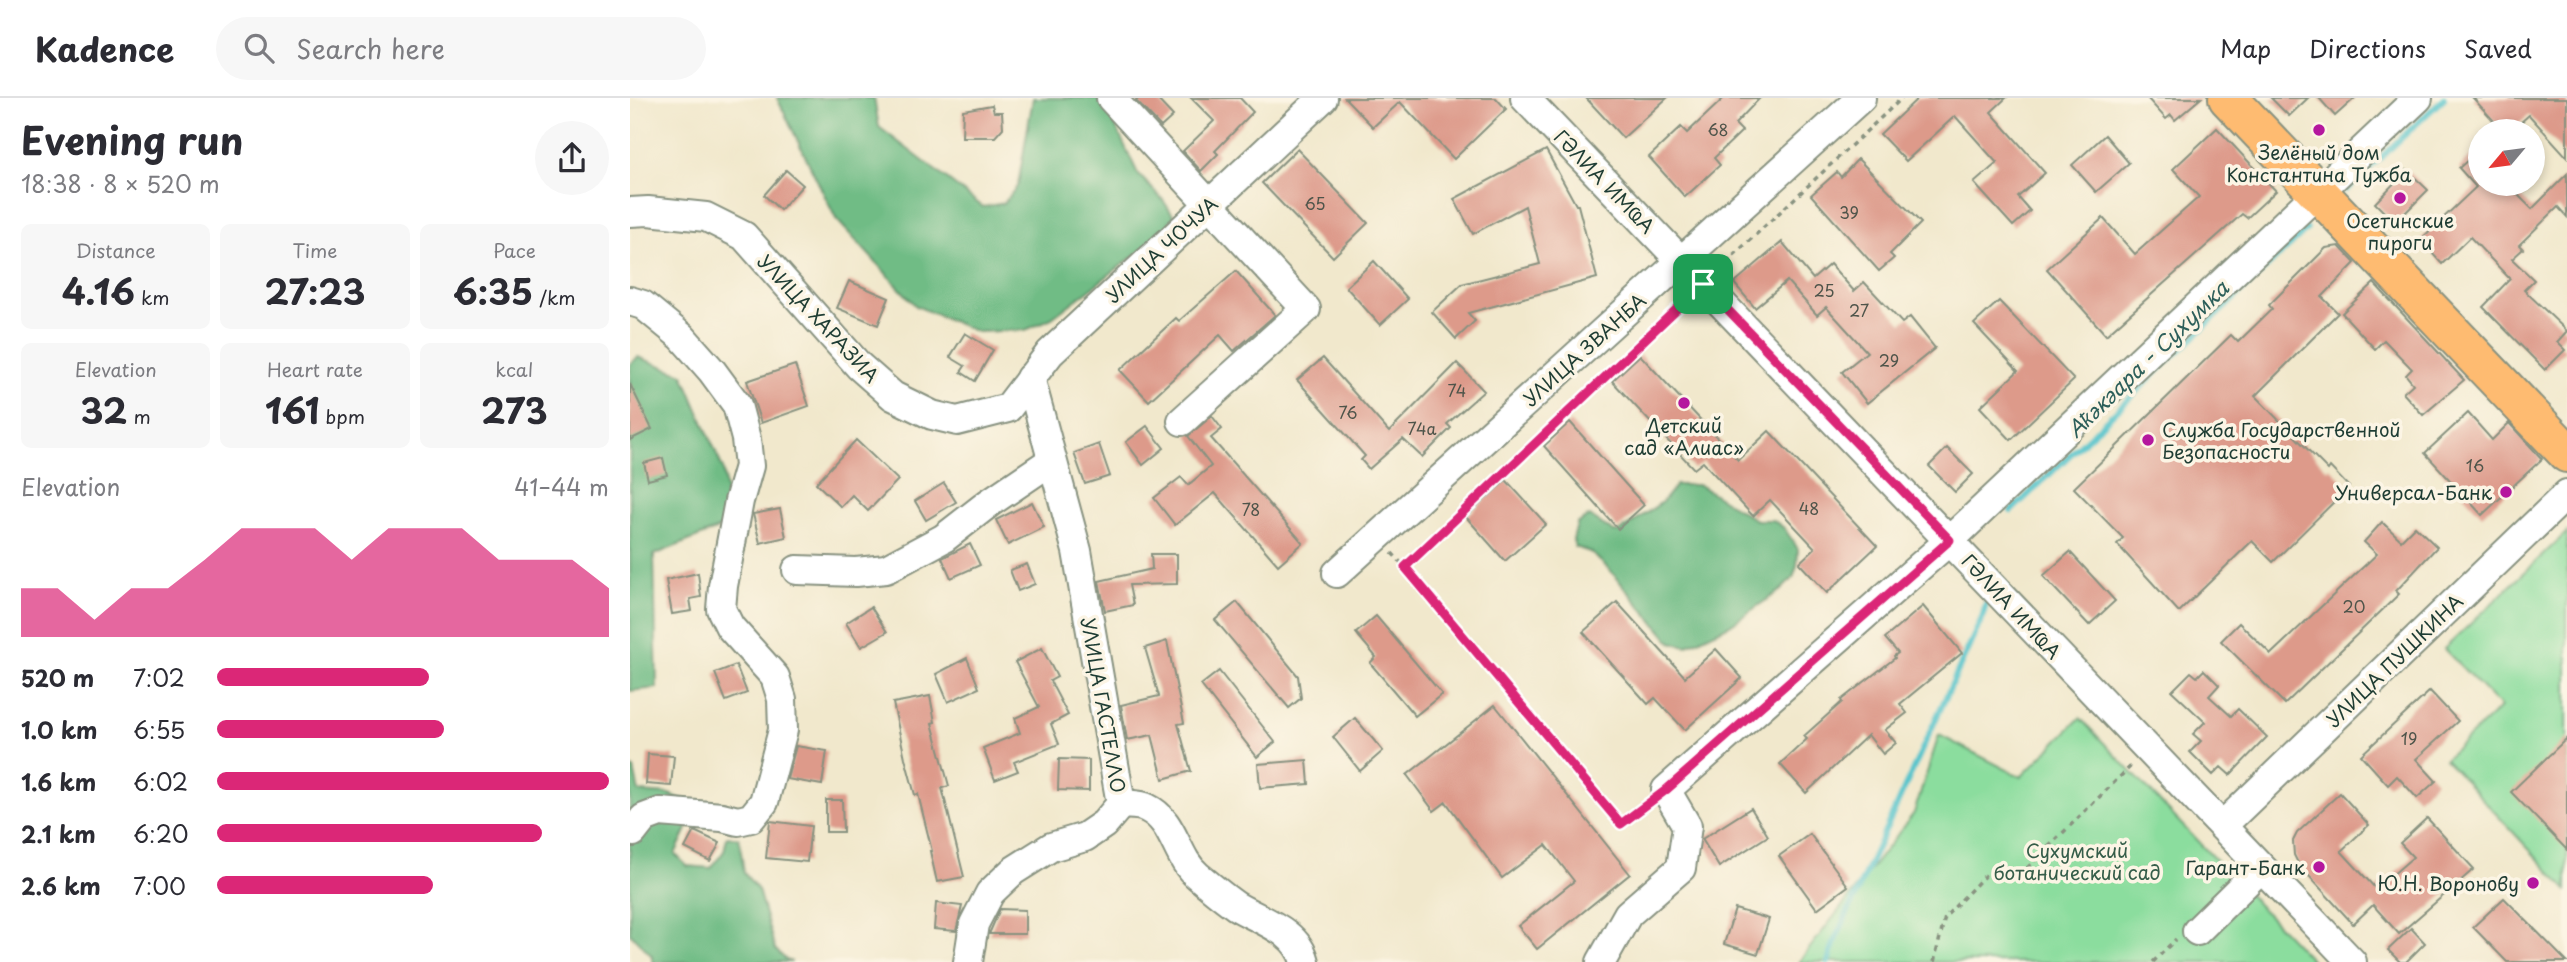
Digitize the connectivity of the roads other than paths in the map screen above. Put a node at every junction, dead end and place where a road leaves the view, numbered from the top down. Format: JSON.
{"nodes":[{"id":1,"x":1111,"y":98,"type":"edge"},
{"id":2,"x":1322,"y":98,"type":"edge"},
{"id":3,"x":1525,"y":98,"type":"edge"},
{"id":4,"x":1861,"y":98,"type":"edge"},
{"id":5,"x":2228,"y":98,"type":"edge"},
{"id":6,"x":2418,"y":98,"type":"edge"},
{"id":7,"x":2318,"y":192,"type":"junction"},
{"id":8,"x":1208,"y":205,"type":"junction"},
{"id":9,"x":630,"y":212,"type":"edge"},
{"id":10,"x":1681,"y":261,"type":"junction"},
{"id":11,"x":630,"y":301,"type":"edge"},
{"id":12,"x":1030,"y":378,"type":"junction"},
{"id":13,"x":1008,"y":408,"type":"joint"},
{"id":14,"x":1182,"y":421,"type":"dead end"},
{"id":15,"x":2567,"y":453,"type":"edge"},
{"id":16,"x":1051,"y":461,"type":"junction"},
{"id":17,"x":2567,"y":494,"type":"edge"},
{"id":18,"x":1950,"y":540,"type":"junction"},
{"id":19,"x":797,"y":570,"type":"dead end"},
{"id":20,"x":1337,"y":573,"type":"dead end"},
{"id":21,"x":1121,"y":804,"type":"junction"},
{"id":22,"x":2222,"y":826,"type":"junction"},
{"id":23,"x":633,"y":832,"type":"dead end"},
{"id":24,"x":2262,"y":868,"type":"junction"},
{"id":25,"x":2197,"y":931,"type":"dead end"},
{"id":26,"x":968,"y":962,"type":"edge"},
{"id":27,"x":1305,"y":962,"type":"edge"},
{"id":28,"x":1601,"y":962,"type":"edge"},
{"id":29,"x":2352,"y":962,"type":"edge"}],
"edges":[{"from":1,"to":8,"type":"street"},
{"from":2,"to":8,"type":"street","name":"УЛИЦА ЧОЧУА"},
{"from":3,"to":10,"type":"street","name":"ГӘЛИА ИМҨА"},
{"from":4,"to":10,"type":"street","name":"УЛИЦА ЗВАНБА"},
{"from":5,"to":7,"type":"highway"},
{"from":6,"to":7,"type":"street"},
{"from":7,"to":15,"type":"highway"},
{"from":7,"to":18,"type":"street"},
{"from":8,"to":12,"type":"street","name":"УЛИЦА ЧОЧУА"},
{"from":8,"to":14,"type":"street"},
{"from":9,"to":13,"type":"street","name":"УЛИЦА ХАРАЗИА"},
{"from":10,"to":18,"type":"street","name":"ГӘЛИА ИМҨА"},
{"from":10,"to":20,"type":"street","name":"УЛИЦА ЗВАНБА"},
{"from":11,"to":23,"type":"street"},
{"from":12,"to":13,"type":"street","name":"УЛИЦА ЧОЧУА"},
{"from":12,"to":16,"type":"street","name":"УЛИЦА ГАСТЕЛЛО"},
{"from":16,"to":19,"type":"street"},
{"from":16,"to":21,"type":"street","name":"УЛИЦА ГАСТЕЛЛО"},
{"from":17,"to":22,"type":"street","name":"УЛИЦА ПУШКИНА"},
{"from":18,"to":22,"type":"street","name":"ГӘЛИА ИМҨА"},
{"from":18,"to":28,"type":"street"},
{"from":21,"to":26,"type":"street","name":"УЛИЦА ГАСТЕЛЛО"},
{"from":21,"to":27,"type":"street"},
{"from":22,"to":24,"type":"street","name":"ГӘЛИА ИМҨА"},
{"from":24,"to":25,"type":"street"},
{"from":24,"to":29,"type":"street","name":"ГӘЛИА ИМҨА"}]}
